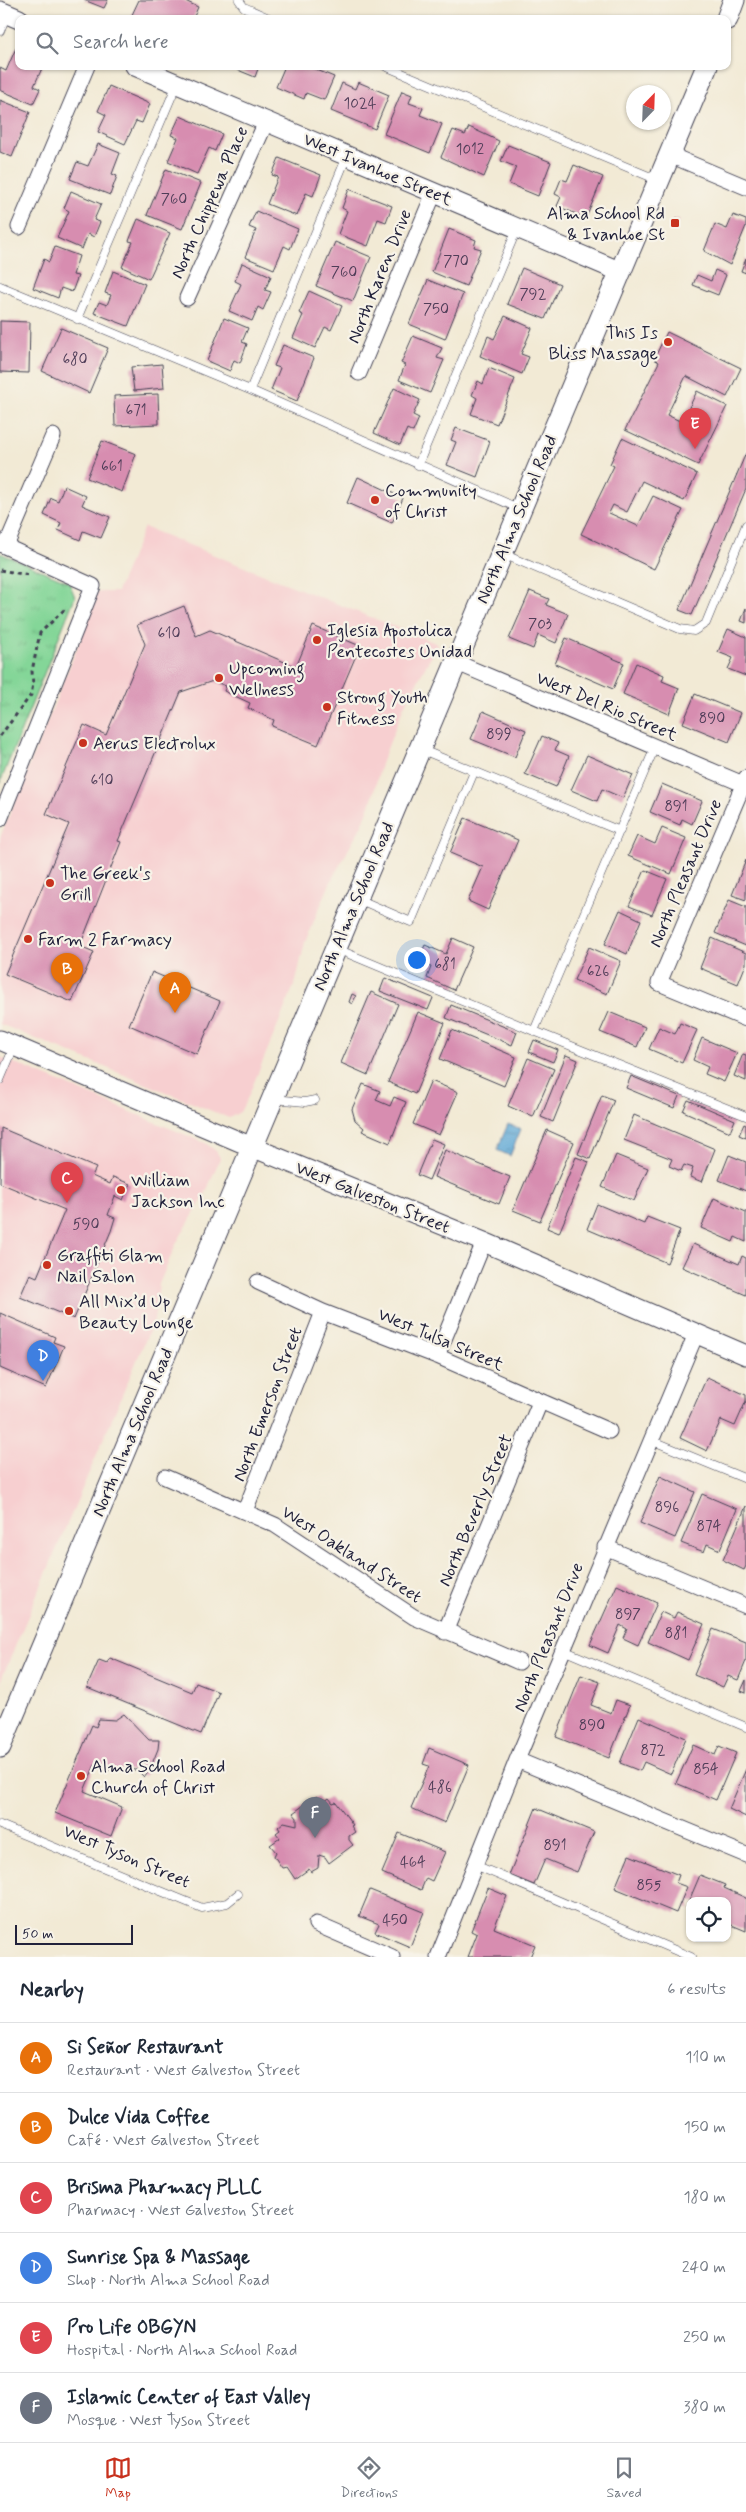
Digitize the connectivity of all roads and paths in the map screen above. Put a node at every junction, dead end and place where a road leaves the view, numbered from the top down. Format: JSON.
{"nodes":[{"id":1,"x":239,"y":0,"type":"edge"},
{"id":2,"x":734,"y":0,"type":"edge"},
{"id":3,"x":262,"y":15,"type":"edge"},
{"id":4,"x":728,"y":15,"type":"edge"},
{"id":5,"x":85,"y":70,"type":"edge"},
{"id":6,"x":144,"y":70,"type":"edge"},
{"id":7,"x":395,"y":70,"type":"edge"},
{"id":8,"x":705,"y":70,"type":"edge"},
{"id":9,"x":177,"y":84,"type":"junction"},
{"id":10,"x":266,"y":122,"type":"junction"},
{"id":11,"x":670,"y":155,"type":"junction"},
{"id":12,"x":347,"y":156,"type":"junction"},
{"id":13,"x":660,"y":181,"type":"junction"},
{"id":14,"x":746,"y":188,"type":"edge"},
{"id":15,"x":434,"y":193,"type":"junction"},
{"id":16,"x":19,"y":226,"type":"dead end"},
{"id":17,"x":517,"y":228,"type":"junction"},
{"id":18,"x":621,"y":272,"type":"junction"},
{"id":19,"x":0,"y":286,"type":"edge"},
{"id":20,"x":187,"y":298,"type":"dead end"},
{"id":21,"x":77,"y":319,"type":"junction"},
{"id":22,"x":359,"y":373,"type":"dead end"},
{"id":23,"x":250,"y":390,"type":"junction"},
{"id":24,"x":53,"y":436,"type":"dead end"},
{"id":25,"x":418,"y":465,"type":"junction"},
{"id":26,"x":520,"y":509,"type":"junction"},
{"id":27,"x":746,"y":525,"type":"edge"},
{"id":28,"x":3,"y":545,"type":"edge"},
{"id":29,"x":502,"y":553,"type":"junction"},
{"id":30,"x":0,"y":570,"type":"edge"},
{"id":31,"x":37,"y":576,"type":"dead end"},
{"id":32,"x":71,"y":600,"type":"dead end"},
{"id":33,"x":455,"y":662,"type":"junction"},
{"id":34,"x":0,"y":736,"type":"edge"},
{"id":35,"x":655,"y":747,"type":"junction"},
{"id":36,"x":419,"y":748,"type":"junction"},
{"id":37,"x":474,"y":772,"type":"junction"},
{"id":38,"x":745,"y":781,"type":"edge"},
{"id":39,"x":0,"y":819,"type":"edge"},
{"id":40,"x":620,"y":831,"type":"junction"},
{"id":41,"x":356,"y":898,"type":"junction"},
{"id":42,"x":335,"y":949,"type":"junction"},
{"id":43,"x":746,"y":1019,"type":"edge"},
{"id":44,"x":534,"y":1031,"type":"junction"},
{"id":45,"x":7,"y":1043,"type":"edge"},
{"id":46,"x":0,"y":1080,"type":"edge"},
{"id":47,"x":272,"y":1098,"type":"junction"},
{"id":48,"x":315,"y":1100,"type":"dead end"},
{"id":49,"x":746,"y":1116,"type":"edge"},
{"id":50,"x":252,"y":1147,"type":"junction"},
{"id":51,"x":484,"y":1242,"type":"junction"},
{"id":52,"x":258,"y":1282,"type":"dead end"},
{"id":53,"x":323,"y":1312,"type":"junction"},
{"id":54,"x":696,"y":1334,"type":"junction"},
{"id":55,"x":746,"y":1355,"type":"edge"},
{"id":56,"x":437,"y":1356,"type":"junction"},
{"id":57,"x":540,"y":1402,"type":"junction"},
{"id":58,"x":610,"y":1431,"type":"dead end"},
{"id":59,"x":651,"y":1440,"type":"junction"},
{"id":60,"x":165,"y":1477,"type":"dead end"},
{"id":61,"x":746,"y":1479,"type":"edge"},
{"id":62,"x":245,"y":1510,"type":"junction"},
{"id":63,"x":605,"y":1548,"type":"junction"},
{"id":64,"x":746,"y":1606,"type":"edge"},
{"id":65,"x":445,"y":1632,"type":"junction"},
{"id":66,"x":563,"y":1650,"type":"junction"},
{"id":67,"x":519,"y":1662,"type":"dead end"},
{"id":68,"x":746,"y":1727,"type":"edge"},
{"id":69,"x":0,"y":1748,"type":"edge"},
{"id":70,"x":517,"y":1760,"type":"junction"},
{"id":71,"x":0,"y":1825,"type":"edge"},
{"id":72,"x":746,"y":1855,"type":"edge"},
{"id":73,"x":475,"y":1865,"type":"junction"},
{"id":74,"x":238,"y":1894,"type":"dead end"},
{"id":75,"x":316,"y":1924,"type":"dead end"},
{"id":76,"x":392,"y":1957,"type":"edge"},
{"id":77,"x":438,"y":1957,"type":"edge"},
{"id":78,"x":691,"y":1957,"type":"edge"}],
"edges":[{"from":1,"to":3,"type":"lane"},
{"from":2,"to":4,"type":"main road"},
{"from":5,"to":16,"type":"street"},
{"from":6,"to":9,"type":"street","name":"West Ivanhoe Street"},
{"from":7,"to":13,"type":"lane"},
{"from":8,"to":11,"type":"main road","name":"North Alma School Road"},
{"from":9,"to":10,"type":"street","name":"West Ivanhoe Street"},
{"from":9,"to":21,"type":"lane"},
{"from":10,"to":12,"type":"street","name":"West Ivanhoe Street"},
{"from":10,"to":20,"type":"street","name":"North Chippewa Place"},
{"from":11,"to":13,"type":"main road","name":"North Alma School Road"},
{"from":11,"to":14,"type":"street"},
{"from":12,"to":15,"type":"street","name":"West Ivanhoe Street"},
{"from":12,"to":23,"type":"lane"},
{"from":13,"to":18,"type":"main road","name":"North Alma School Road"},
{"from":15,"to":17,"type":"street","name":"West Ivanhoe Street"},
{"from":15,"to":22,"type":"street","name":"North Karen Drive"},
{"from":17,"to":18,"type":"street","name":"West Ivanhoe Street"},
{"from":17,"to":25,"type":"lane"},
{"from":18,"to":26,"type":"main road","name":"North Alma School Road"},
{"from":19,"to":21,"type":"lane"},
{"from":21,"to":23,"type":"lane"},
{"from":23,"to":25,"type":"lane"},
{"from":24,"to":28,"type":"street"},
{"from":25,"to":26,"type":"lane"},
{"from":26,"to":29,"type":"main road","name":"North Alma School Road"},
{"from":27,"to":29,"type":"lane"},
{"from":28,"to":39,"type":"street"},
{"from":29,"to":33,"type":"main road","name":"North Alma School Road"},
{"from":30,"to":31,"type":"path"},
{"from":32,"to":34,"type":"path"},
{"from":33,"to":35,"type":"street","name":"West Del Rio Street"},
{"from":33,"to":36,"type":"main road","name":"North Alma School Road"},
{"from":35,"to":38,"type":"street","name":"West Del Rio Street"},
{"from":35,"to":40,"type":"lane"},
{"from":36,"to":37,"type":"lane"},
{"from":36,"to":41,"type":"main road","name":"North Alma School Road"},
{"from":37,"to":40,"type":"lane"},
{"from":37,"to":41,"type":"lane"},
{"from":38,"to":43,"type":"street","name":"North Pleasant Drive"},
{"from":40,"to":44,"type":"lane"},
{"from":41,"to":42,"type":"main road","name":"North Alma School Road"},
{"from":42,"to":44,"type":"lane"},
{"from":42,"to":47,"type":"main road","name":"North Alma School Road"},
{"from":44,"to":49,"type":"lane"},
{"from":45,"to":46,"type":"lane"},
{"from":45,"to":50,"type":"street","name":"West Galveston Street"},
{"from":47,"to":48,"type":"lane"},
{"from":47,"to":50,"type":"main road","name":"North Alma School Road"},
{"from":50,"to":51,"type":"street","name":"West Galveston Street"},
{"from":50,"to":69,"type":"main road","name":"North Alma School Road"},
{"from":51,"to":54,"type":"street","name":"West Galveston Street"},
{"from":51,"to":56,"type":"street"},
{"from":52,"to":53,"type":"street","name":"West Tulsa Street"},
{"from":53,"to":56,"type":"street","name":"West Tulsa Street"},
{"from":53,"to":62,"type":"street","name":"North Emerson Street"},
{"from":54,"to":55,"type":"street","name":"West Galveston Street"},
{"from":54,"to":59,"type":"street","name":"North Pleasant Drive"},
{"from":56,"to":57,"type":"street","name":"West Tulsa Street"},
{"from":57,"to":58,"type":"street","name":"West Tulsa Street"},
{"from":57,"to":65,"type":"street","name":"North Beverly Street"},
{"from":59,"to":61,"type":"lane"},
{"from":59,"to":63,"type":"street","name":"North Pleasant Drive"},
{"from":60,"to":62,"type":"street","name":"West Oakland Street"},
{"from":62,"to":65,"type":"street","name":"West Oakland Street"},
{"from":63,"to":64,"type":"street"},
{"from":63,"to":66,"type":"street","name":"North Pleasant Drive"},
{"from":65,"to":67,"type":"street","name":"West Oakland Street"},
{"from":66,"to":68,"type":"lane"},
{"from":66,"to":70,"type":"street","name":"North Pleasant Drive"},
{"from":70,"to":72,"type":"street"},
{"from":70,"to":73,"type":"street","name":"North Pleasant Drive"},
{"from":71,"to":74,"type":"lane","name":"West Tyson Street"},
{"from":73,"to":77,"type":"street","name":"North Pleasant Drive"},
{"from":73,"to":78,"type":"lane"},
{"from":75,"to":76,"type":"street"}]}
